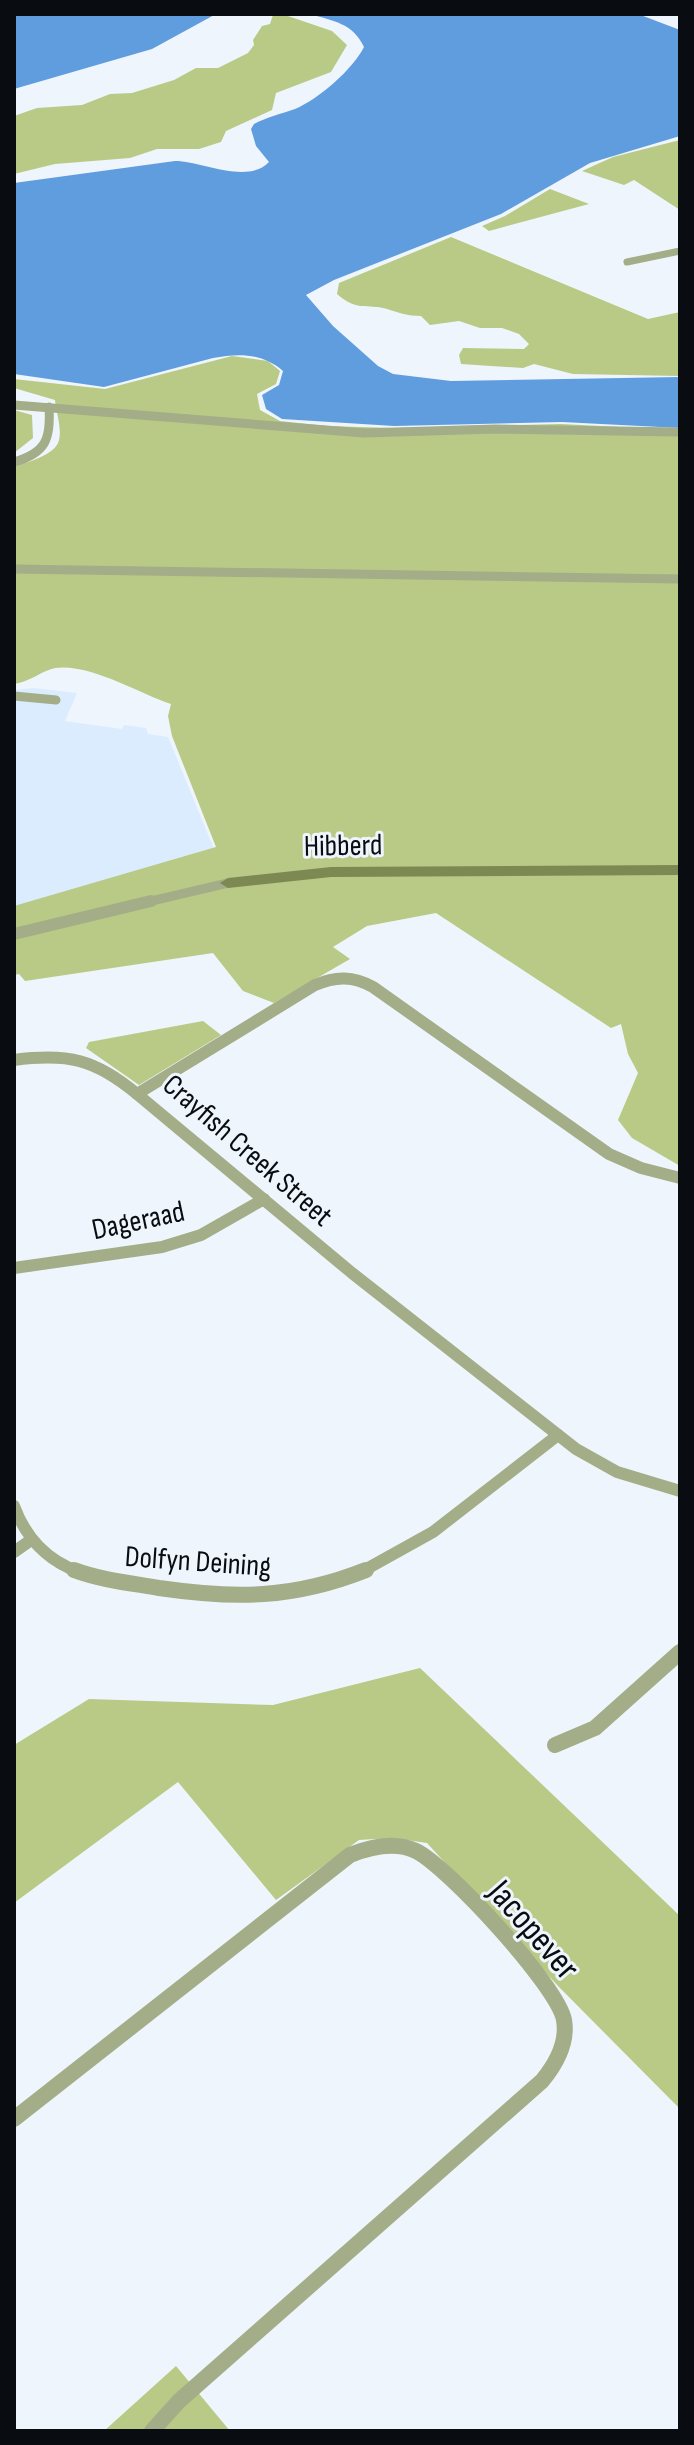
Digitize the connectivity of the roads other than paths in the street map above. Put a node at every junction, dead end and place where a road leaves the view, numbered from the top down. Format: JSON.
{"nodes":[{"id":1,"x":680,"y":251,"type":"edge"},
{"id":2,"x":627,"y":262,"type":"dead end"},
{"id":3,"x":14,"y":405,"type":"edge"},
{"id":4,"x":49,"y":407,"type":"junction"},
{"id":5,"x":680,"y":432,"type":"edge"},
{"id":6,"x":14,"y":462,"type":"edge"},
{"id":7,"x":14,"y":569,"type":"edge"},
{"id":8,"x":680,"y":579,"type":"edge"},
{"id":9,"x":14,"y":696,"type":"edge"},
{"id":10,"x":56,"y":700,"type":"dead end"},
{"id":11,"x":680,"y":870,"type":"edge"},
{"id":12,"x":228,"y":883,"type":"joint"},
{"id":13,"x":14,"y":934,"type":"edge"},
{"id":14,"x":14,"y":1060,"type":"edge"},
{"id":15,"x":137,"y":1094,"type":"junction"},
{"id":16,"x":680,"y":1178,"type":"edge"},
{"id":17,"x":264,"y":1199,"type":"junction"},
{"id":18,"x":14,"y":1268,"type":"edge"},
{"id":19,"x":558,"y":1435,"type":"junction"},
{"id":20,"x":680,"y":1491,"type":"edge"},
{"id":21,"x":14,"y":1506,"type":"edge"},
{"id":22,"x":31,"y":1540,"type":"junction"},
{"id":23,"x":14,"y":1552,"type":"edge"},
{"id":24,"x":680,"y":1652,"type":"edge"},
{"id":25,"x":555,"y":1745,"type":"dead end"},
{"id":26,"x":14,"y":2119,"type":"edge"},
{"id":27,"x":152,"y":2431,"type":"edge"}],
"edges":[{"from":1,"to":2,"type":"street"},
{"from":3,"to":4,"type":"street"},
{"from":4,"to":5,"type":"street"},
{"from":4,"to":6,"type":"street"},
{"from":7,"to":8,"type":"street"},
{"from":9,"to":10,"type":"street"},
{"from":11,"to":12,"type":"street","name":"Hibberd"},
{"from":12,"to":13,"type":"street","name":"Hibberd"},
{"from":14,"to":15,"type":"street"},
{"from":15,"to":16,"type":"street","name":"Crayfish Creek Street"},
{"from":15,"to":17,"type":"street","name":"Crayfish Creek Street"},
{"from":17,"to":18,"type":"street","name":"Dageraad"},
{"from":17,"to":19,"type":"street","name":"Crayfish Creek Street"},
{"from":19,"to":20,"type":"street","name":"Crayfish Creek Street"},
{"from":19,"to":22,"type":"street","name":"Dolfyn Deining"},
{"from":21,"to":22,"type":"street","name":"Dolfyn Deining"},
{"from":22,"to":23,"type":"street"},
{"from":24,"to":25,"type":"street"},
{"from":26,"to":27,"type":"street","name":"Jacopever"}]}
